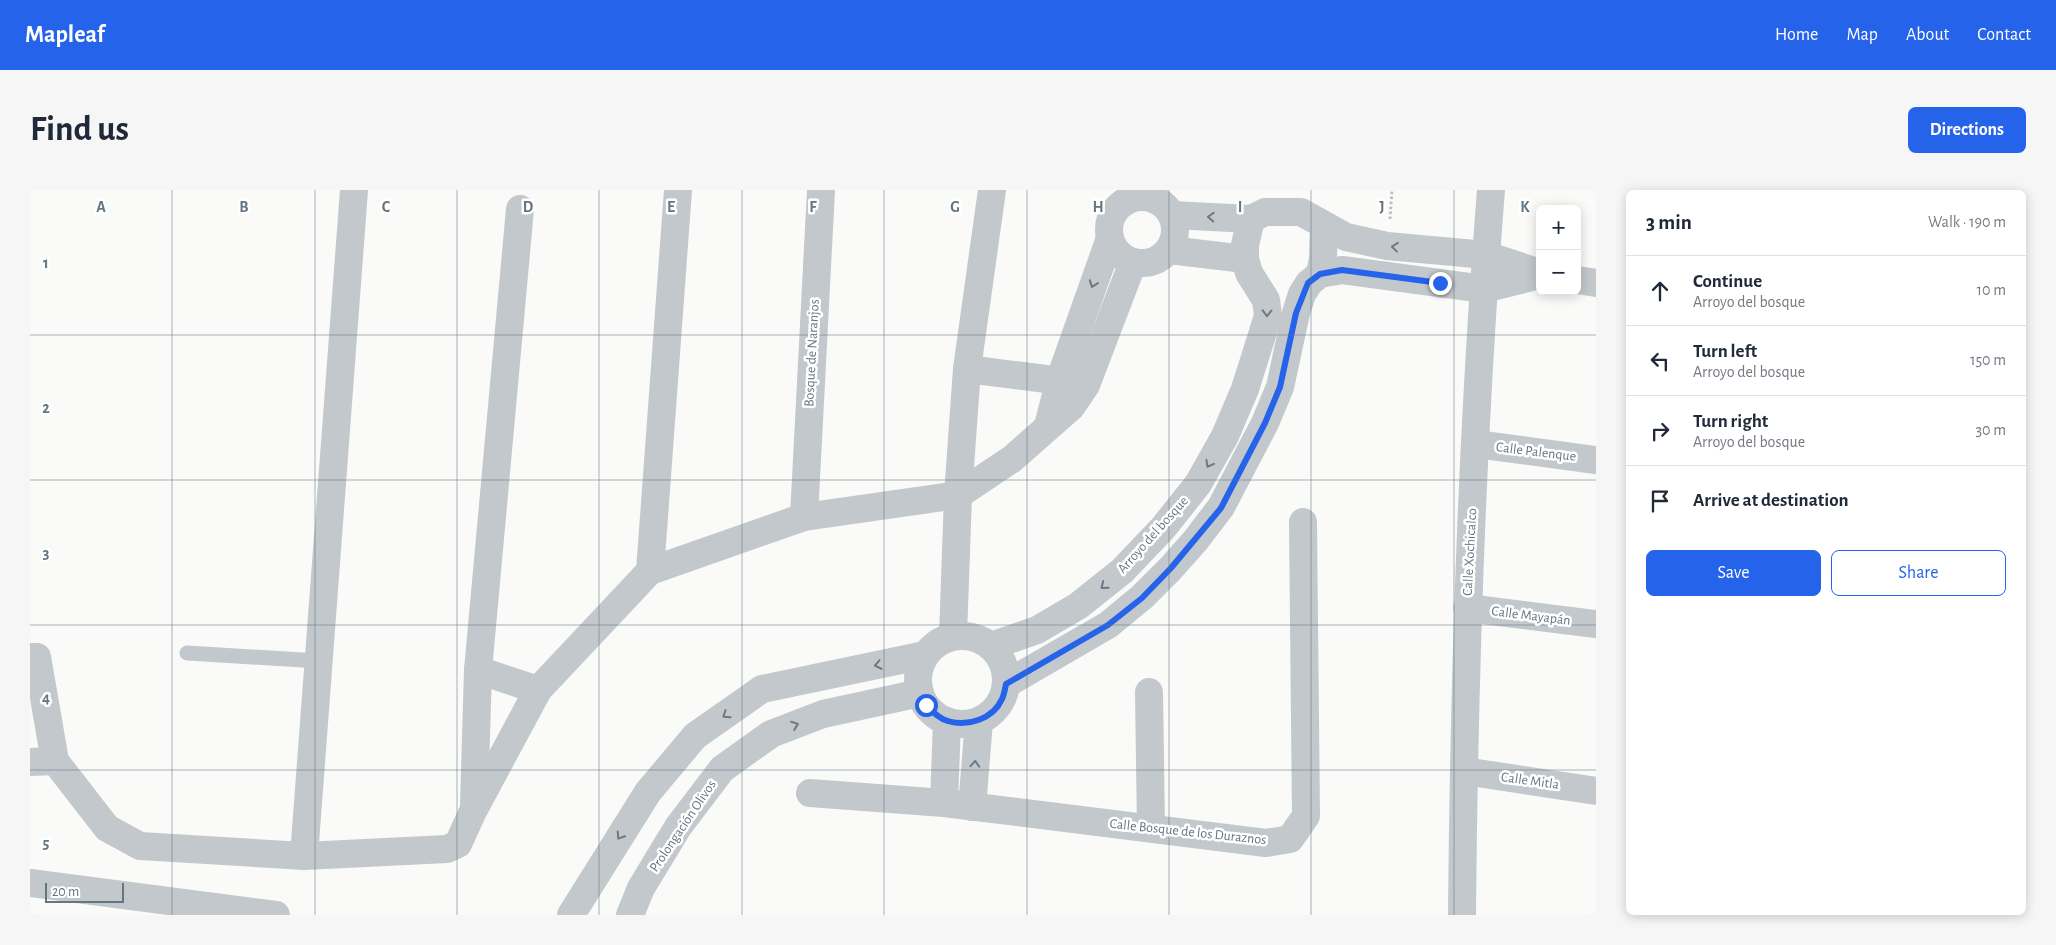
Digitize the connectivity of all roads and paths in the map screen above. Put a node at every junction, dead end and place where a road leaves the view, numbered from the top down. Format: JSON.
{"nodes":[{"id":1,"x":354,"y":190,"type":"edge"},
{"id":2,"x":678,"y":190,"type":"edge"},
{"id":3,"x":820,"y":190,"type":"edge"},
{"id":4,"x":992,"y":190,"type":"edge"},
{"id":5,"x":1491,"y":190,"type":"edge"},
{"id":6,"x":520,"y":210,"type":"dead end"},
{"id":7,"x":1172,"y":214,"type":"junction"},
{"id":8,"x":1250,"y":219,"type":"junction"},
{"id":9,"x":1324,"y":225,"type":"junction"},
{"id":10,"x":1110,"y":238,"type":"junction"},
{"id":11,"x":1169,"y":250,"type":"junction"},
{"id":12,"x":1486,"y":255,"type":"junction"},
{"id":13,"x":1133,"y":262,"type":"junction"},
{"id":14,"x":1247,"y":266,"type":"junction"},
{"id":15,"x":1536,"y":273,"type":"edge"},
{"id":16,"x":1536,"y":275,"type":"edge"},
{"id":17,"x":1314,"y":279,"type":"junction"},
{"id":18,"x":1581,"y":281,"type":"edge"},
{"id":19,"x":1596,"y":283,"type":"edge"},
{"id":20,"x":1484,"y":289,"type":"junction"},
{"id":21,"x":968,"y":369,"type":"junction"},
{"id":22,"x":1060,"y":379,"type":"junction"},
{"id":23,"x":1086,"y":384,"type":"junction"},
{"id":24,"x":1048,"y":426,"type":"junction"},
{"id":25,"x":1476,"y":444,"type":"junction"},
{"id":26,"x":1596,"y":460,"type":"edge"},
{"id":27,"x":958,"y":495,"type":"junction"},
{"id":28,"x":804,"y":517,"type":"junction"},
{"id":29,"x":1303,"y":522,"type":"dead end"},
{"id":30,"x":650,"y":571,"type":"junction"},
{"id":31,"x":1467,"y":608,"type":"junction"},
{"id":32,"x":1596,"y":624,"type":"edge"},
{"id":33,"x":953,"y":636,"type":"junction"},
{"id":34,"x":990,"y":646,"type":"junction"},
{"id":35,"x":187,"y":653,"type":"dead end"},
{"id":36,"x":925,"y":655,"type":"junction"},
{"id":37,"x":30,"y":657,"type":"edge"},
{"id":38,"x":319,"y":661,"type":"junction"},
{"id":39,"x":478,"y":670,"type":"junction"},
{"id":40,"x":1006,"y":684,"type":"junction"},
{"id":41,"x":538,"y":690,"type":"junction"},
{"id":42,"x":1149,"y":692,"type":"dead end"},
{"id":43,"x":920,"y":693,"type":"junction"},
{"id":44,"x":947,"y":721,"type":"junction"},
{"id":45,"x":979,"y":721,"type":"junction"},
{"id":46,"x":43,"y":761,"type":"edge"},
{"id":47,"x":1464,"y":772,"type":"junction"},
{"id":48,"x":1596,"y":791,"type":"edge"},
{"id":49,"x":810,"y":793,"type":"dead end"},
{"id":50,"x":944,"y":803,"type":"junction"},
{"id":51,"x":972,"y":807,"type":"junction"},
{"id":52,"x":473,"y":811,"type":"junction"},
{"id":53,"x":1151,"y":828,"type":"junction"},
{"id":54,"x":304,"y":856,"type":"junction"},
{"id":55,"x":30,"y":883,"type":"edge"},
{"id":56,"x":276,"y":915,"type":"edge"},
{"id":57,"x":571,"y":915,"type":"edge"},
{"id":58,"x":630,"y":915,"type":"edge"},
{"id":59,"x":1462,"y":915,"type":"edge"}],
"edges":[{"from":1,"to":38,"type":"street"},
{"from":2,"to":30,"type":"street"},
{"from":3,"to":28,"type":"street","name":"Bosque de Naranjos"},
{"from":4,"to":21,"type":"street"},
{"from":5,"to":12,"type":"street","name":"Calle Xochicalco"},
{"from":6,"to":39,"type":"street"},
{"from":8,"to":7,"type":"street","one_way":true},
{"from":7,"to":10,"type":"street"},
{"from":7,"to":11,"type":"street"},
{"from":8,"to":9,"type":"street"},
{"from":8,"to":14,"type":"street"},
{"from":12,"to":9,"type":"street","one_way":true},
{"from":9,"to":17,"type":"street"},
{"from":10,"to":13,"type":"street"},
{"from":10,"to":22,"type":"street","one_way":true},
{"from":11,"to":13,"type":"street"},
{"from":11,"to":14,"type":"street"},
{"from":12,"to":15,"type":"street"},
{"from":12,"to":20,"type":"street","name":"Calle Xochicalco"},
{"from":13,"to":23,"type":"street"},
{"from":14,"to":17,"type":"street"},
{"from":14,"to":34,"type":"street","name":"Arroyo del bosque","one_way":true},
{"from":16,"to":20,"type":"street"},
{"from":17,"to":20,"type":"street"},
{"from":17,"to":40,"type":"street"},
{"from":18,"to":19,"type":"street"},
{"from":20,"to":25,"type":"street","name":"Calle Xochicalco"},
{"from":21,"to":22,"type":"street"},
{"from":21,"to":27,"type":"street"},
{"from":22,"to":23,"type":"street"},
{"from":22,"to":24,"type":"street"},
{"from":23,"to":24,"type":"street"},
{"from":24,"to":27,"type":"street"},
{"from":25,"to":26,"type":"street","name":"Calle Palenque"},
{"from":25,"to":31,"type":"street","name":"Calle Xochicalco"},
{"from":27,"to":28,"type":"street"},
{"from":27,"to":33,"type":"street"},
{"from":28,"to":30,"type":"street"},
{"from":29,"to":53,"type":"street","name":"Calle Bosque de los Duraznos"},
{"from":30,"to":41,"type":"street"},
{"from":31,"to":32,"type":"street","name":"Calle Mayapán"},
{"from":31,"to":47,"type":"street","name":"Calle Xochicalco"},
{"from":33,"to":34,"type":"street"},
{"from":33,"to":36,"type":"street"},
{"from":34,"to":40,"type":"street"},
{"from":35,"to":38,"type":"lane"},
{"from":36,"to":43,"type":"street"},
{"from":36,"to":57,"type":"street","one_way":true},
{"from":37,"to":46,"type":"street"},
{"from":38,"to":54,"type":"street"},
{"from":39,"to":41,"type":"street"},
{"from":39,"to":52,"type":"street"},
{"from":40,"to":45,"type":"street"},
{"from":41,"to":52,"type":"street"},
{"from":42,"to":53,"type":"street"},
{"from":43,"to":44,"type":"street"},
{"from":58,"to":43,"type":"street","name":"Prolongación Olivos","one_way":true},
{"from":44,"to":45,"type":"street"},
{"from":44,"to":50,"type":"street"},
{"from":51,"to":45,"type":"street","one_way":true},
{"from":46,"to":54,"type":"street"},
{"from":47,"to":48,"type":"street","name":"Calle Mitla"},
{"from":47,"to":59,"type":"street","name":"Calle Xochicalco"},
{"from":49,"to":50,"type":"street","name":"Calle Bosque de los Duraznos"},
{"from":50,"to":51,"type":"street","name":"Calle Bosque de los Duraznos"},
{"from":51,"to":53,"type":"street","name":"Calle Bosque de los Duraznos"},
{"from":52,"to":54,"type":"street"},
{"from":55,"to":56,"type":"street"}]}
